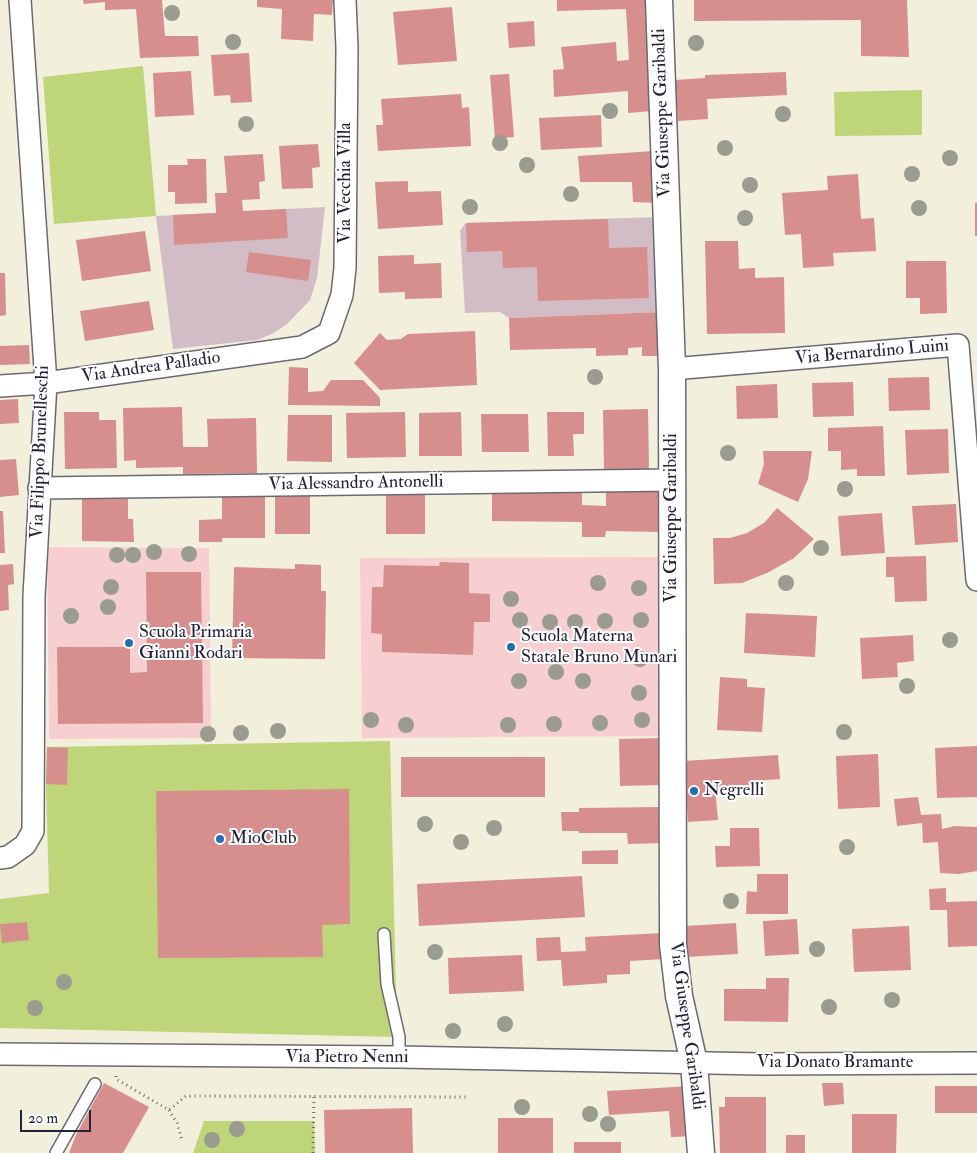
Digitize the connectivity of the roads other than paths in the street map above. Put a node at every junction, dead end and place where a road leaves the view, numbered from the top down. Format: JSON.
{"nodes":[{"id":1,"x":20,"y":0,"type":"edge"},
{"id":2,"x":345,"y":0,"type":"edge"},
{"id":3,"x":659,"y":0,"type":"edge"},
{"id":4,"x":302,"y":347,"type":"joint"},
{"id":5,"x":672,"y":369,"type":"junction"},
{"id":6,"x":46,"y":383,"type":"junction"},
{"id":7,"x":0,"y":386,"type":"edge"},
{"id":8,"x":672,"y":480,"type":"junction"},
{"id":9,"x":39,"y":488,"type":"junction"},
{"id":10,"x":977,"y":580,"type":"edge"},
{"id":11,"x":0,"y":858,"type":"edge"},
{"id":12,"x":384,"y":934,"type":"dead end"},
{"id":13,"x":0,"y":1054,"type":"edge"},
{"id":14,"x":399,"y":1057,"type":"junction"},
{"id":15,"x":977,"y":1062,"type":"edge"},
{"id":16,"x":694,"y":1063,"type":"junction"},
{"id":17,"x":95,"y":1084,"type":"dead end"},
{"id":18,"x":56,"y":1153,"type":"edge"},
{"id":19,"x":701,"y":1153,"type":"edge"}],
"edges":[{"from":1,"to":6,"type":"street","name":"Via Filippo Brunelleschi"},
{"from":2,"to":4,"type":"street","name":"Via Vecchia Villa"},
{"from":3,"to":5,"type":"street","name":"Via Giuseppe Garibaldi"},
{"from":4,"to":6,"type":"street","name":"Via Andrea Palladio"},
{"from":5,"to":8,"type":"street","name":"Via Giuseppe Garibaldi"},
{"from":5,"to":10,"type":"street","name":"Via Bernardino Luini"},
{"from":6,"to":7,"type":"street","name":"Via Andrea Palladio"},
{"from":6,"to":9,"type":"street","name":"Via Filippo Brunelleschi"},
{"from":8,"to":9,"type":"street","name":"Via Alessandro Antonelli"},
{"from":8,"to":16,"type":"street","name":"Via Giuseppe Garibaldi"},
{"from":9,"to":11,"type":"street","name":"Via Filippo Brunelleschi"},
{"from":12,"to":14,"type":"lane"},
{"from":13,"to":14,"type":"street","name":"Via Pietro Nenni"},
{"from":14,"to":16,"type":"street","name":"Via Pietro Nenni"},
{"from":15,"to":16,"type":"street","name":"Via Donato Bramante"},
{"from":16,"to":19,"type":"street","name":"Via Giuseppe Garibaldi"},
{"from":17,"to":18,"type":"lane"}]}
